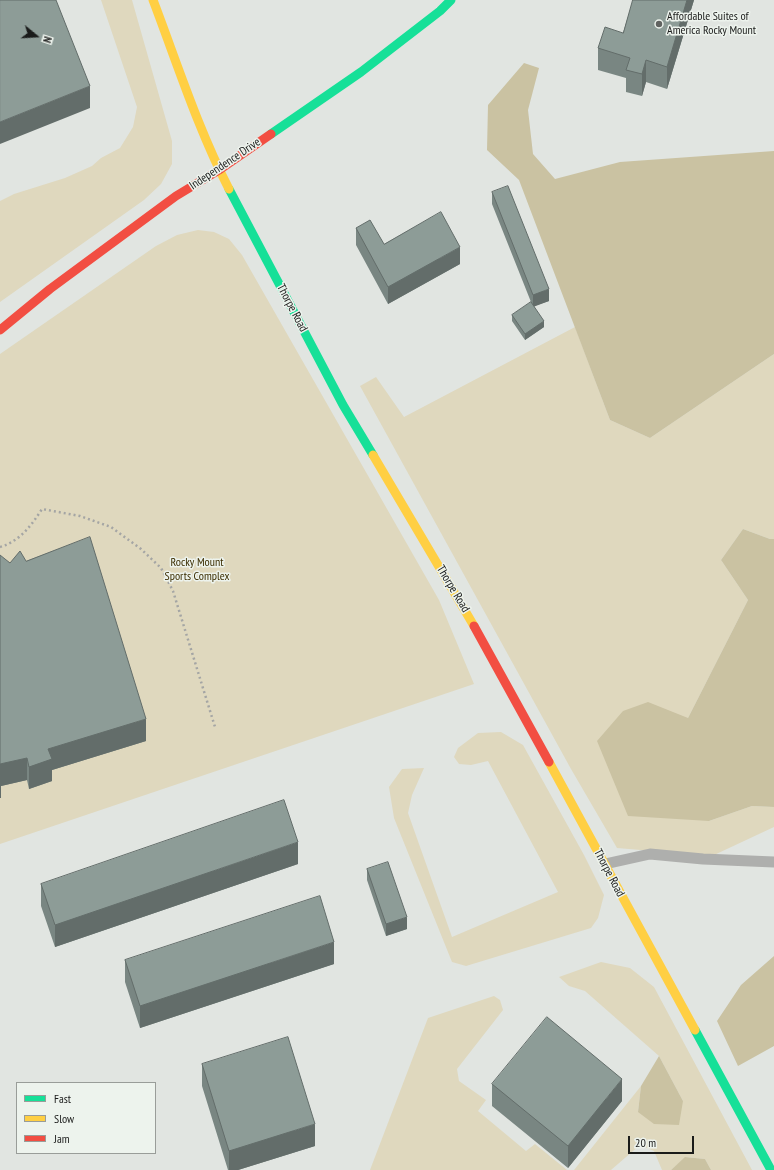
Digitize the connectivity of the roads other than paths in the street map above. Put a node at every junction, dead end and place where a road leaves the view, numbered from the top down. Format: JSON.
{"nodes":[{"id":1,"x":153,"y":0,"type":"edge"},
{"id":2,"x":451,"y":0,"type":"edge"},
{"id":3,"x":219,"y":170,"type":"junction"},
{"id":4,"x":0,"y":330,"type":"edge"},
{"id":5,"x":774,"y":862,"type":"edge"},
{"id":6,"x":605,"y":864,"type":"junction"},
{"id":7,"x":771,"y":1170,"type":"edge"}],
"edges":[{"from":1,"to":3,"type":"street","name":"Thorpe Road"},
{"from":2,"to":3,"type":"street","name":"Independence Drive"},
{"from":3,"to":4,"type":"street","name":"Independence Drive"},
{"from":3,"to":6,"type":"street","name":"Thorpe Road"},
{"from":5,"to":6,"type":"lane"},
{"from":6,"to":7,"type":"street","name":"Thorpe Road"}]}
